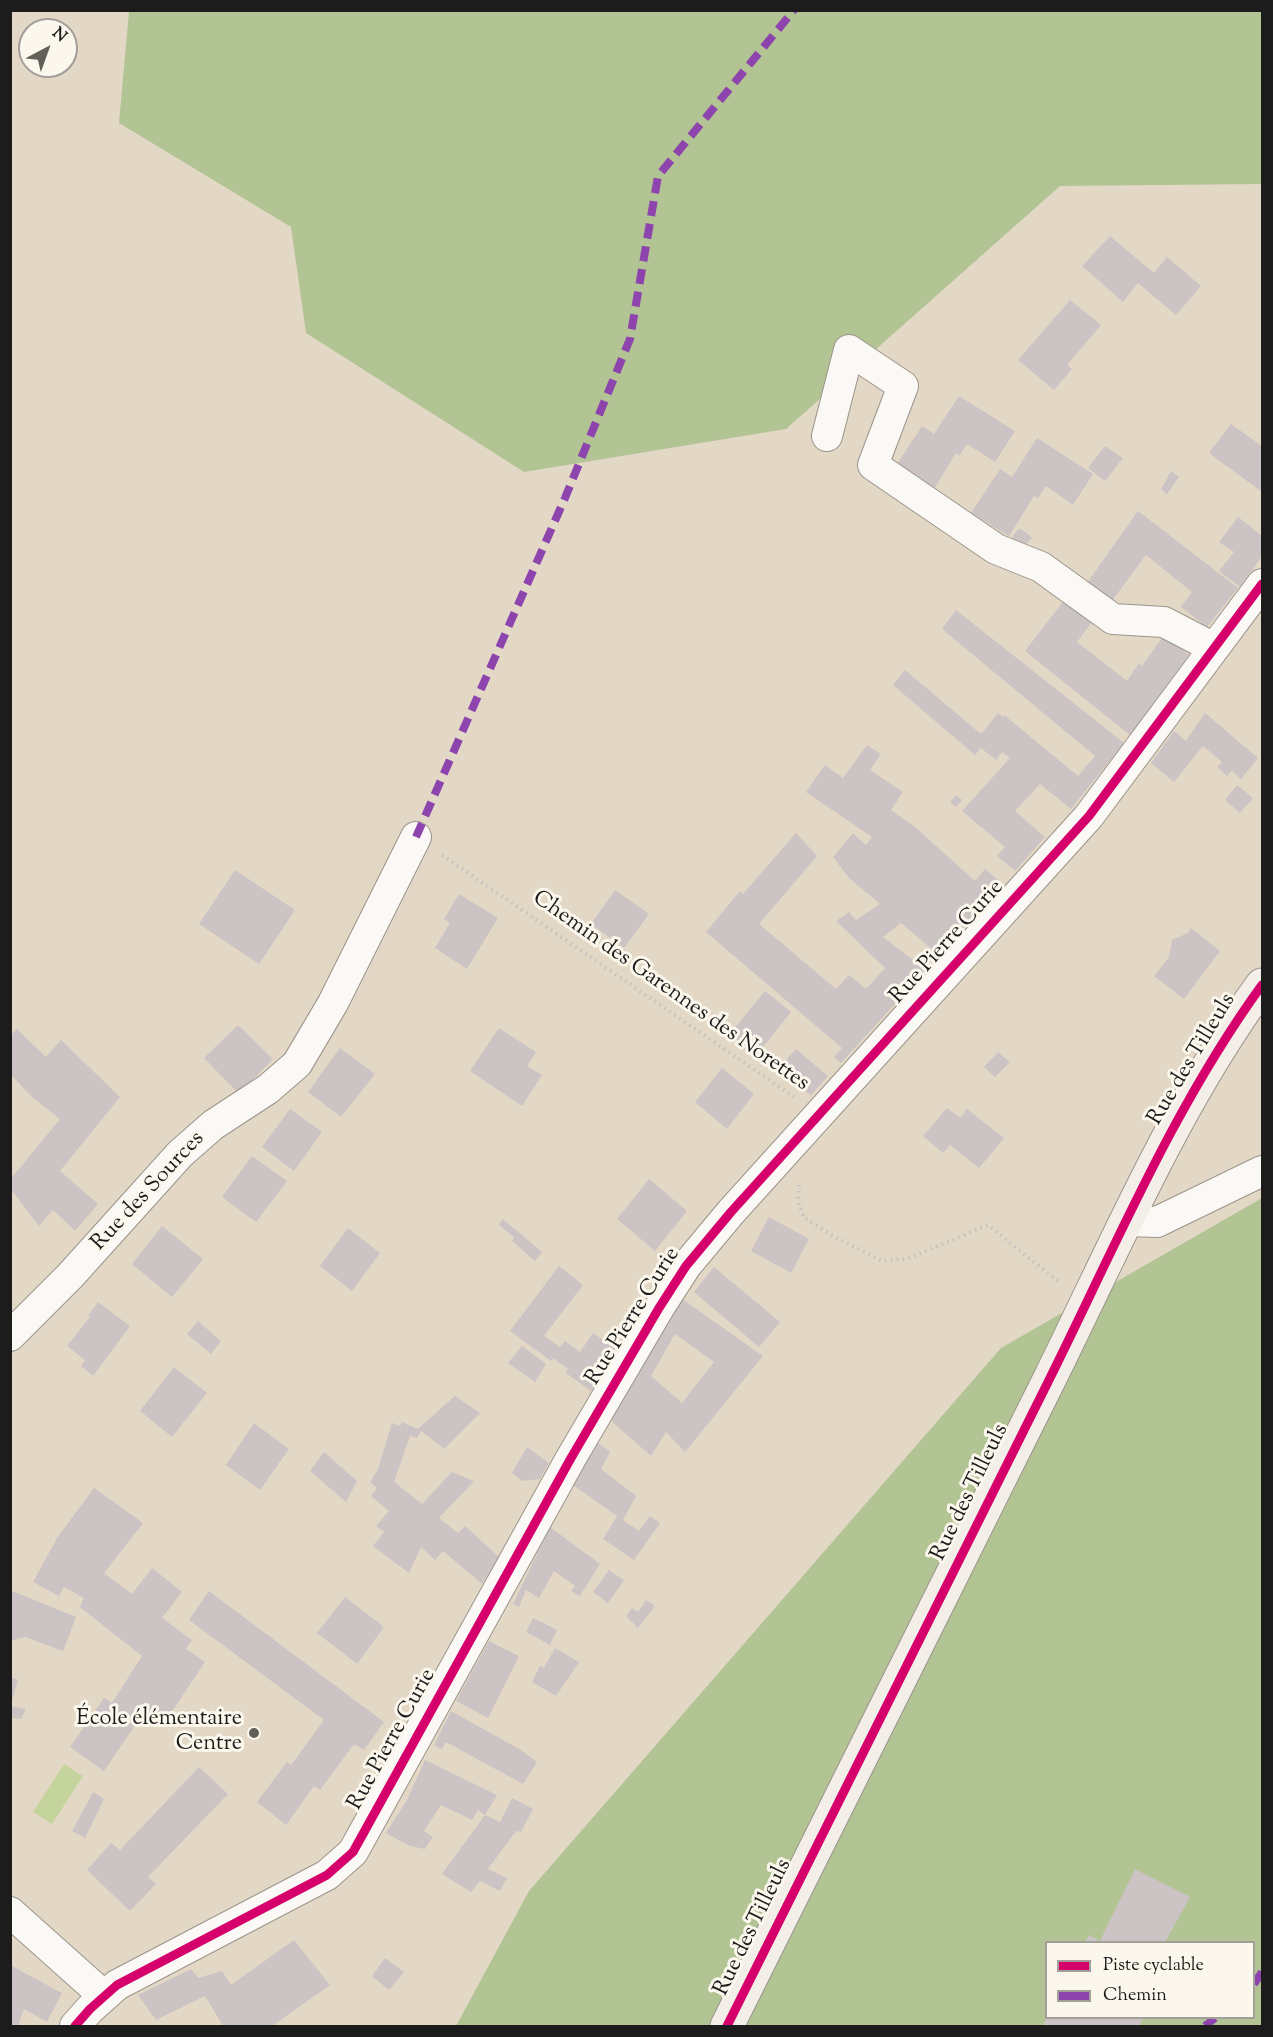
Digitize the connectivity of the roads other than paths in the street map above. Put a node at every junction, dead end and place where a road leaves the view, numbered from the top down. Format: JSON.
{"nodes":[{"id":1,"x":827,"y":436,"type":"dead end"},
{"id":2,"x":1263,"y":584,"type":"edge"},
{"id":3,"x":1214,"y":648,"type":"junction"},
{"id":4,"x":416,"y":837,"type":"road end"},
{"id":5,"x":1263,"y":985,"type":"edge"},
{"id":6,"x":1263,"y":1171,"type":"edge"},
{"id":7,"x":1127,"y":1221,"type":"junction"},
{"id":8,"x":10,"y":1336,"type":"edge"},
{"id":9,"x":10,"y":1912,"type":"edge"},
{"id":10,"x":104,"y":1996,"type":"junction"},
{"id":11,"x":75,"y":2026,"type":"edge"},
{"id":12,"x":727,"y":2026,"type":"edge"}],
"edges":[{"from":1,"to":3,"type":"street"},
{"from":2,"to":3,"type":"street","name":"Rue Pierre Curie"},
{"from":3,"to":10,"type":"street","name":"Rue Pierre Curie"},
{"from":4,"to":8,"type":"street","name":"Rue des Sources"},
{"from":5,"to":7,"type":"street","name":"Rue des Tilleuls"},
{"from":6,"to":7,"type":"street"},
{"from":7,"to":12,"type":"street","name":"Rue des Tilleuls"},
{"from":9,"to":10,"type":"street"},
{"from":10,"to":11,"type":"street","name":"Rue Pierre Curie"}]}
